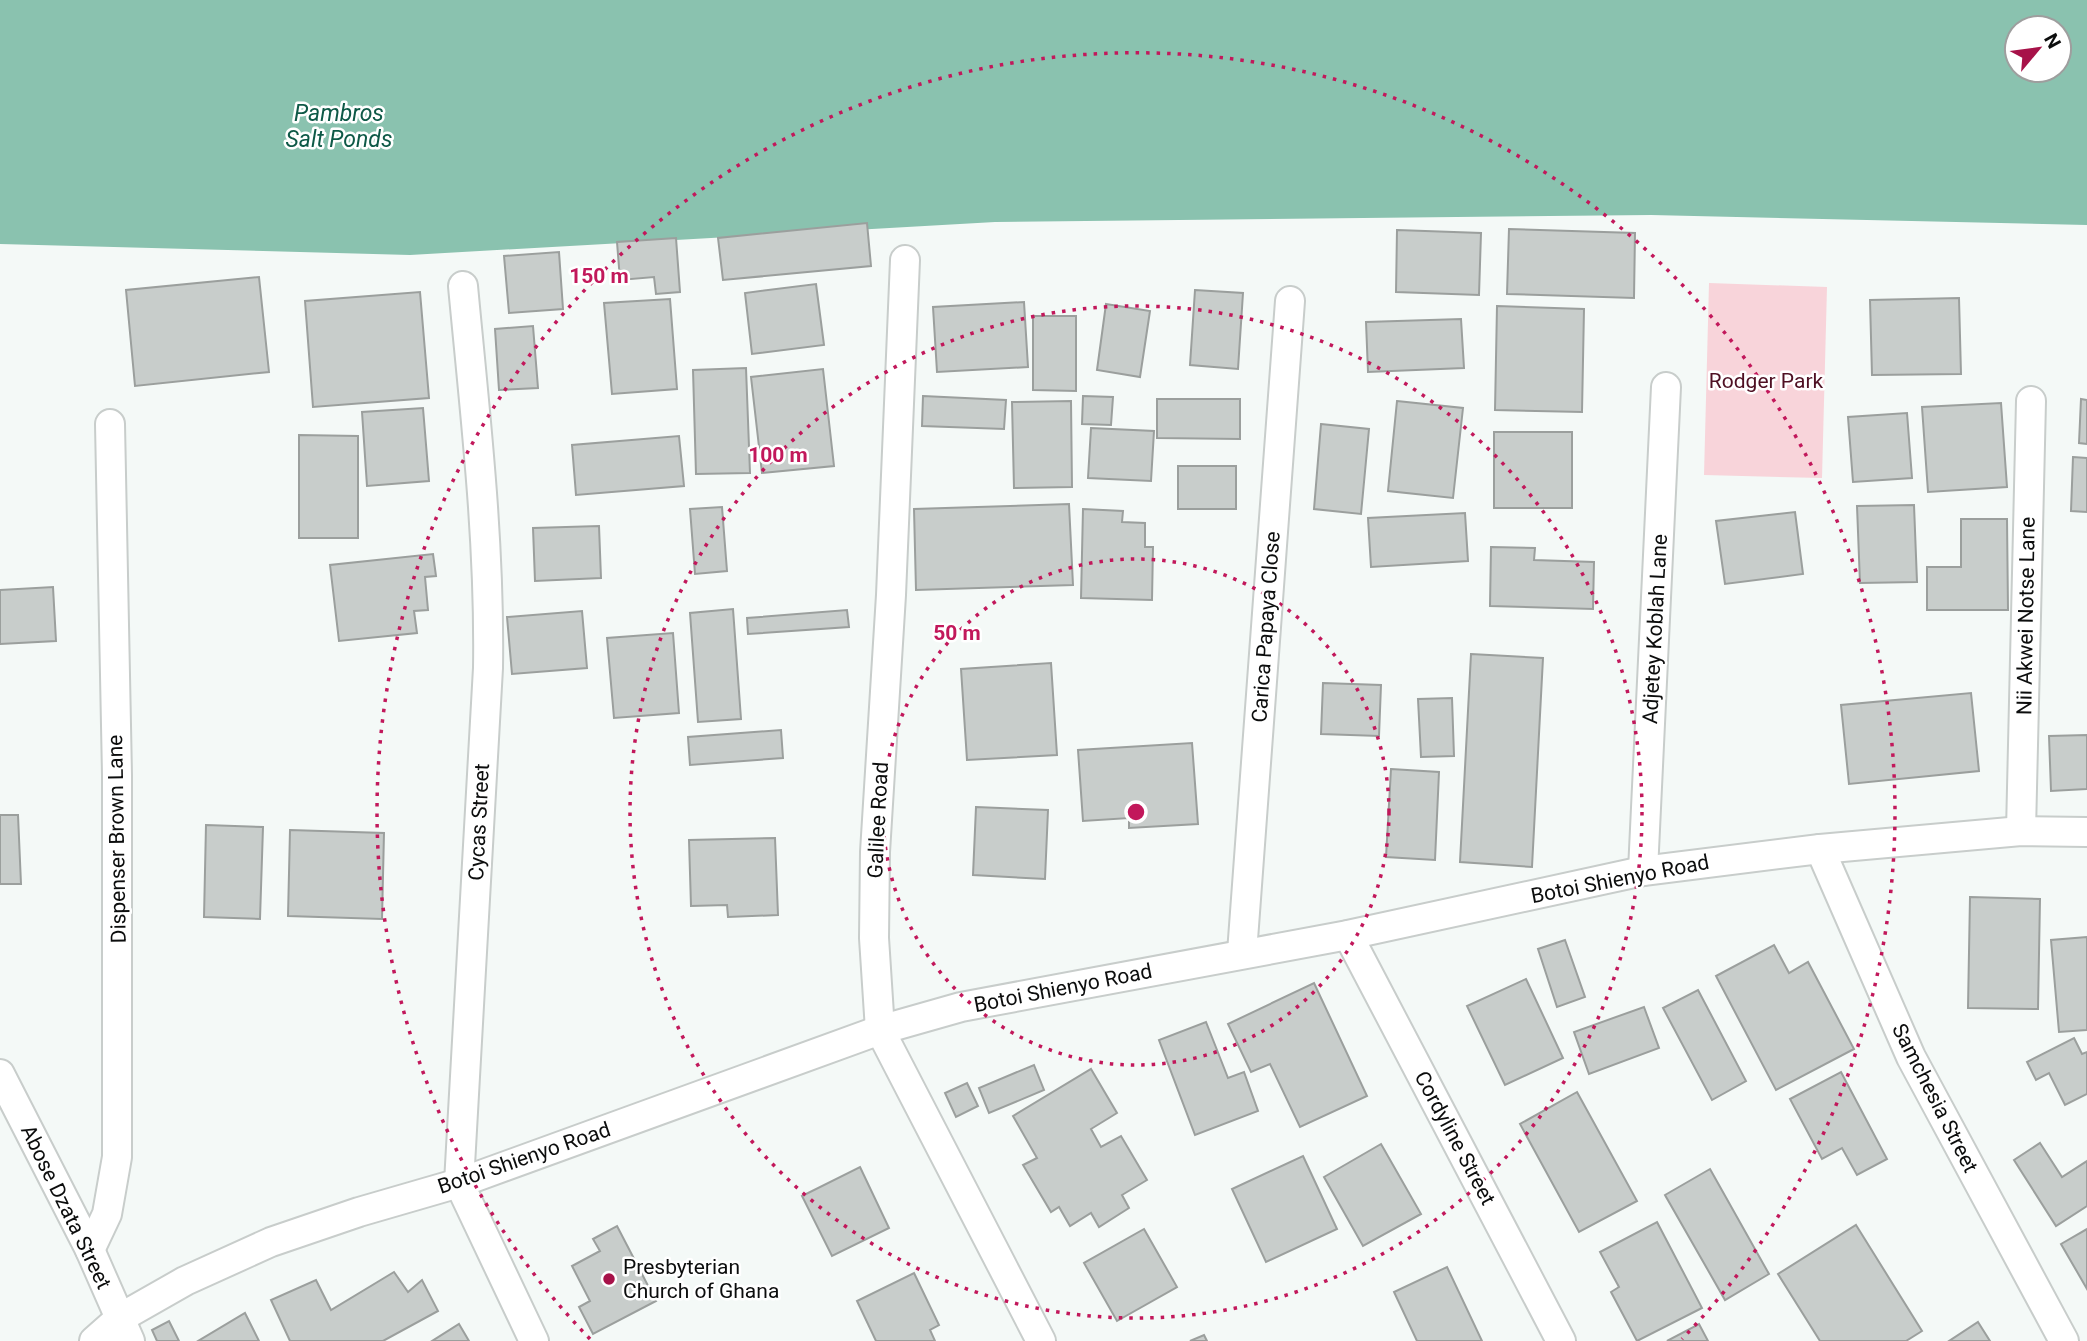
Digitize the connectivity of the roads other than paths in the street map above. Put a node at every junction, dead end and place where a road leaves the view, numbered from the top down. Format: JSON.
{"nodes":[{"id":1,"x":905,"y":260,"type":"dead end"},
{"id":2,"x":463,"y":286,"type":"dead end"},
{"id":3,"x":1290,"y":301,"type":"dead end"},
{"id":4,"x":1666,"y":387,"type":"dead end"},
{"id":5,"x":2031,"y":401,"type":"dead end"},
{"id":6,"x":110,"y":424,"type":"dead end"},
{"id":7,"x":2021,"y":831,"type":"junction"},
{"id":8,"x":2087,"y":832,"type":"edge"},
{"id":9,"x":1820,"y":849,"type":"junction"},
{"id":10,"x":1643,"y":871,"type":"junction"},
{"id":11,"x":1348,"y":934,"type":"junction"},
{"id":12,"x":1242,"y":953,"type":"junction"},
{"id":13,"x":880,"y":1030,"type":"junction"},
{"id":14,"x":0,"y":1074,"type":"edge"},
{"id":15,"x":459,"y":1183,"type":"junction"},
{"id":16,"x":90,"y":1250,"type":"junction"},
{"id":17,"x":125,"y":1329,"type":"edge"},
{"id":18,"x":94,"y":1341,"type":"edge"},
{"id":19,"x":534,"y":1341,"type":"edge"},
{"id":20,"x":1041,"y":1341,"type":"edge"},
{"id":21,"x":1561,"y":1341,"type":"edge"},
{"id":22,"x":2064,"y":1341,"type":"edge"}],
"edges":[{"from":1,"to":13,"type":"street","name":"Galilee Road"},
{"from":2,"to":15,"type":"street","name":"Cycas Street"},
{"from":3,"to":12,"type":"street","name":"Carica Papaya Close"},
{"from":4,"to":10,"type":"street","name":"Adjetey Koblah Lane"},
{"from":5,"to":7,"type":"street","name":"Nii Akwei Notse Lane"},
{"from":6,"to":16,"type":"street","name":"Dispenser Brown Lane"},
{"from":7,"to":8,"type":"street","name":"Botoi Shienyo Road"},
{"from":7,"to":9,"type":"street","name":"Botoi Shienyo Road"},
{"from":9,"to":10,"type":"street","name":"Botoi Shienyo Road"},
{"from":9,"to":22,"type":"street","name":"Samchesia Street"},
{"from":10,"to":11,"type":"street","name":"Botoi Shienyo Road"},
{"from":11,"to":12,"type":"street","name":"Botoi Shienyo Road"},
{"from":11,"to":21,"type":"street","name":"Cordyline Street"},
{"from":12,"to":13,"type":"street","name":"Botoi Shienyo Road"},
{"from":13,"to":15,"type":"street","name":"Botoi Shienyo Road"},
{"from":13,"to":20,"type":"street","name":"Galilee Road"},
{"from":14,"to":16,"type":"street","name":"Abose Dzata Street"},
{"from":15,"to":17,"type":"street","name":"Botoi Shienyo Road"},
{"from":15,"to":19,"type":"street","name":"Cycas Street"},
{"from":16,"to":17,"type":"street","name":"Abose Dzata Street"},
{"from":17,"to":18,"type":"street","name":"Botoi Shienyo Road"}]}
